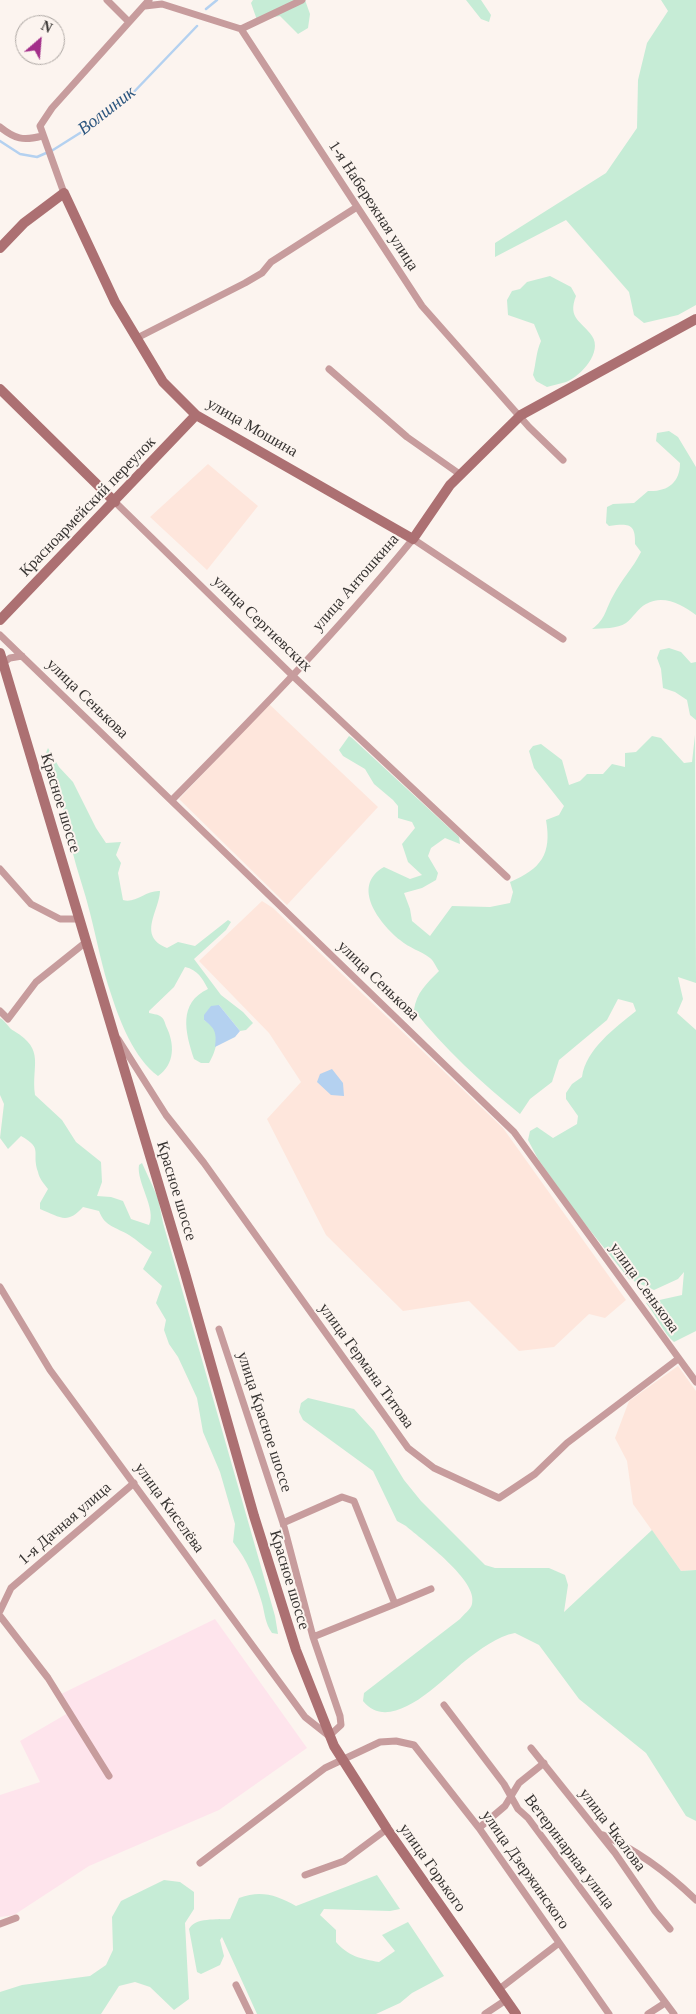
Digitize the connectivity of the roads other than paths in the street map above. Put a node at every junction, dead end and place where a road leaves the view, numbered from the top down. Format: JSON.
{"nodes":[{"id":1,"x":107,"y":0,"type":"edge"},
{"id":2,"x":302,"y":0,"type":"edge"},
{"id":3,"x":147,"y":3,"type":"edge"},
{"id":4,"x":128,"y":21,"type":"junction"},
{"id":5,"x":241,"y":29,"type":"junction"},
{"id":6,"x":0,"y":127,"type":"edge"},
{"id":7,"x":42,"y":136,"type":"junction"},
{"id":8,"x":64,"y":193,"type":"junction"},
{"id":9,"x":357,"y":207,"type":"junction"},
{"id":10,"x":0,"y":248,"type":"edge"},
{"id":11,"x":696,"y":318,"type":"edge"},
{"id":12,"x":136,"y":338,"type":"junction"},
{"id":13,"x":329,"y":369,"type":"dead end"},
{"id":14,"x":0,"y":389,"type":"edge"},
{"id":15,"x":196,"y":415,"type":"junction"},
{"id":16,"x":521,"y":416,"type":"junction"},
{"id":17,"x":563,"y":460,"type":"dead end"},
{"id":18,"x":461,"y":475,"type":"junction"},
{"id":19,"x":115,"y":502,"type":"junction"},
{"id":20,"x":413,"y":539,"type":"junction"},
{"id":21,"x":0,"y":620,"type":"edge"},
{"id":22,"x":0,"y":635,"type":"edge"},
{"id":23,"x":563,"y":639,"type":"dead end"},
{"id":24,"x":22,"y":656,"type":"junction"},
{"id":25,"x":2,"y":658,"type":"edge"},
{"id":26,"x":294,"y":677,"type":"junction"},
{"id":27,"x":172,"y":800,"type":"junction"},
{"id":28,"x":0,"y":868,"type":"edge"},
{"id":29,"x":507,"y":877,"type":"dead end"},
{"id":30,"x":79,"y":919,"type":"junction"},
{"id":31,"x":86,"y":942,"type":"junction"},
{"id":32,"x":0,"y":1011,"type":"edge"},
{"id":33,"x":111,"y":1028,"type":"junction"},
{"id":34,"x":0,"y":1287,"type":"edge"},
{"id":35,"x":219,"y":1330,"type":"dead end"},
{"id":36,"x":678,"y":1359,"type":"junction"},
{"id":37,"x":696,"y":1382,"type":"edge"},
{"id":38,"x":134,"y":1483,"type":"junction"},
{"id":39,"x":283,"y":1523,"type":"junction"},
{"id":40,"x":431,"y":1589,"type":"dead end"},
{"id":41,"x":395,"y":1604,"type":"junction"},
{"id":42,"x":0,"y":1611,"type":"edge"},
{"id":43,"x":0,"y":1616,"type":"edge"},
{"id":44,"x":313,"y":1637,"type":"junction"},
{"id":45,"x":444,"y":1705,"type":"dead end"},
{"id":46,"x":329,"y":1736,"type":"junction"},
{"id":47,"x":531,"y":1748,"type":"dead end"},
{"id":48,"x":342,"y":1759,"type":"junction"},
{"id":49,"x":544,"y":1763,"type":"junction"},
{"id":50,"x":109,"y":1776,"type":"dead end"},
{"id":51,"x":510,"y":1798,"type":"junction"},
{"id":52,"x":480,"y":1828,"type":"junction"},
{"id":53,"x":386,"y":1830,"type":"junction"},
{"id":54,"x":600,"y":1834,"type":"junction"},
{"id":55,"x":200,"y":1863,"type":"dead end"},
{"id":56,"x":304,"y":1875,"type":"dead end"},
{"id":57,"x":696,"y":1900,"type":"edge"},
{"id":58,"x":16,"y":1918,"type":"dead end"},
{"id":59,"x":0,"y":1924,"type":"edge"},
{"id":60,"x":670,"y":1929,"type":"dead end"},
{"id":61,"x":559,"y":1943,"type":"junction"},
{"id":62,"x":236,"y":1985,"type":"dead end"},
{"id":63,"x":498,"y":1990,"type":"junction"},
{"id":64,"x":506,"y":2000,"type":"junction"},
{"id":65,"x":665,"y":2003,"type":"junction"},
{"id":66,"x":250,"y":2014,"type":"edge"},
{"id":67,"x":485,"y":2014,"type":"edge"},
{"id":68,"x":516,"y":2014,"type":"edge"},
{"id":69,"x":610,"y":2014,"type":"edge"},
{"id":70,"x":648,"y":2014,"type":"edge"},
{"id":71,"x":674,"y":2014,"type":"edge"}],
"edges":[{"from":1,"to":4,"type":"street"},
{"from":2,"to":5,"type":"street"},
{"from":3,"to":4,"type":"street"},
{"from":3,"to":5,"type":"street"},
{"from":4,"to":7,"type":"street"},
{"from":5,"to":9,"type":"street","name":"1-я Набережная улица"},
{"from":6,"to":7,"type":"street"},
{"from":7,"to":8,"type":"street","name":"улица Мошина"},
{"from":8,"to":10,"type":"main road"},
{"from":8,"to":12,"type":"main road","name":"улица Мошина"},
{"from":9,"to":12,"type":"street"},
{"from":9,"to":16,"type":"street","name":"1-я Набережная улица"},
{"from":11,"to":16,"type":"main road","name":"улица Антошкина"},
{"from":12,"to":15,"type":"main road","name":"улица Мошина"},
{"from":13,"to":18,"type":"street"},
{"from":14,"to":19,"type":"main road","name":"улица Сергиевских"},
{"from":15,"to":19,"type":"main road","name":"Красноармейский переулок"},
{"from":15,"to":20,"type":"main road","name":"улица Мошина"},
{"from":16,"to":17,"type":"street","name":"1-я Набережная улица"},
{"from":16,"to":18,"type":"main road","name":"улица Антошкина"},
{"from":18,"to":20,"type":"main road","name":"улица Антошкина"},
{"from":19,"to":21,"type":"main road","name":"Красноармейский переулок"},
{"from":19,"to":26,"type":"street","name":"улица Сергиевских"},
{"from":20,"to":23,"type":"street","name":"улица Мошина"},
{"from":20,"to":26,"type":"street","name":"улица Антошкина"},
{"from":22,"to":24,"type":"street","name":"улица Сенькова"},
{"from":24,"to":25,"type":"street"},
{"from":24,"to":27,"type":"street","name":"улица Сенькова"},
{"from":25,"to":30,"type":"main road","name":"Красное шоссе"},
{"from":26,"to":27,"type":"street","name":"улица Антошкина"},
{"from":26,"to":29,"type":"street","name":"улица Сергиевских"},
{"from":27,"to":36,"type":"street","name":"улица Сенькова"},
{"from":28,"to":30,"type":"street"},
{"from":30,"to":31,"type":"main road","name":"Красное шоссе"},
{"from":31,"to":32,"type":"street"},
{"from":31,"to":33,"type":"main road","name":"Красное шоссе"},
{"from":33,"to":36,"type":"street","name":"улица Германа Титова"},
{"from":33,"to":46,"type":"main road","name":"Красное шоссе"},
{"from":34,"to":38,"type":"street","name":"улица Киселёва"},
{"from":35,"to":39,"type":"street","name":"улица Красное шоссе"},
{"from":36,"to":37,"type":"street","name":"улица Сенькова"},
{"from":38,"to":42,"type":"street","name":"1-я Дачная улица"},
{"from":38,"to":46,"type":"street","name":"улица Киселёва"},
{"from":39,"to":41,"type":"street"},
{"from":39,"to":44,"type":"street","name":"улица Красное шоссе"},
{"from":40,"to":41,"type":"street"},
{"from":41,"to":44,"type":"street"},
{"from":43,"to":50,"type":"street"},
{"from":44,"to":46,"type":"street","name":"улица Красное шоссе"},
{"from":45,"to":51,"type":"street","name":"Ветеринарная улица"},
{"from":46,"to":48,"type":"main road","name":"улица Горького"},
{"from":47,"to":49,"type":"street","name":"улица Чкалова"},
{"from":48,"to":52,"type":"street","name":"улица Дзержинского"},
{"from":48,"to":53,"type":"main road","name":"улица Горького"},
{"from":48,"to":55,"type":"street"},
{"from":49,"to":51,"type":"street"},
{"from":49,"to":54,"type":"street","name":"улица Чкалова"},
{"from":51,"to":52,"type":"street"},
{"from":51,"to":65,"type":"street","name":"Ветеринарная улица"},
{"from":52,"to":61,"type":"street","name":"улица Дзержинского"},
{"from":53,"to":56,"type":"street"},
{"from":53,"to":63,"type":"main road","name":"улица Горького"},
{"from":54,"to":57,"type":"street"},
{"from":54,"to":60,"type":"street","name":"улица Чкалова"},
{"from":58,"to":59,"type":"street"},
{"from":61,"to":63,"type":"street"},
{"from":61,"to":69,"type":"street","name":"улица Дзержинского"},
{"from":62,"to":66,"type":"street"},
{"from":63,"to":64,"type":"main road","name":"улица Горького"},
{"from":64,"to":67,"type":"street"},
{"from":64,"to":68,"type":"main road","name":"улица Горького"},
{"from":65,"to":70,"type":"street"},
{"from":65,"to":71,"type":"street","name":"Ветеринарная улица"}]}
